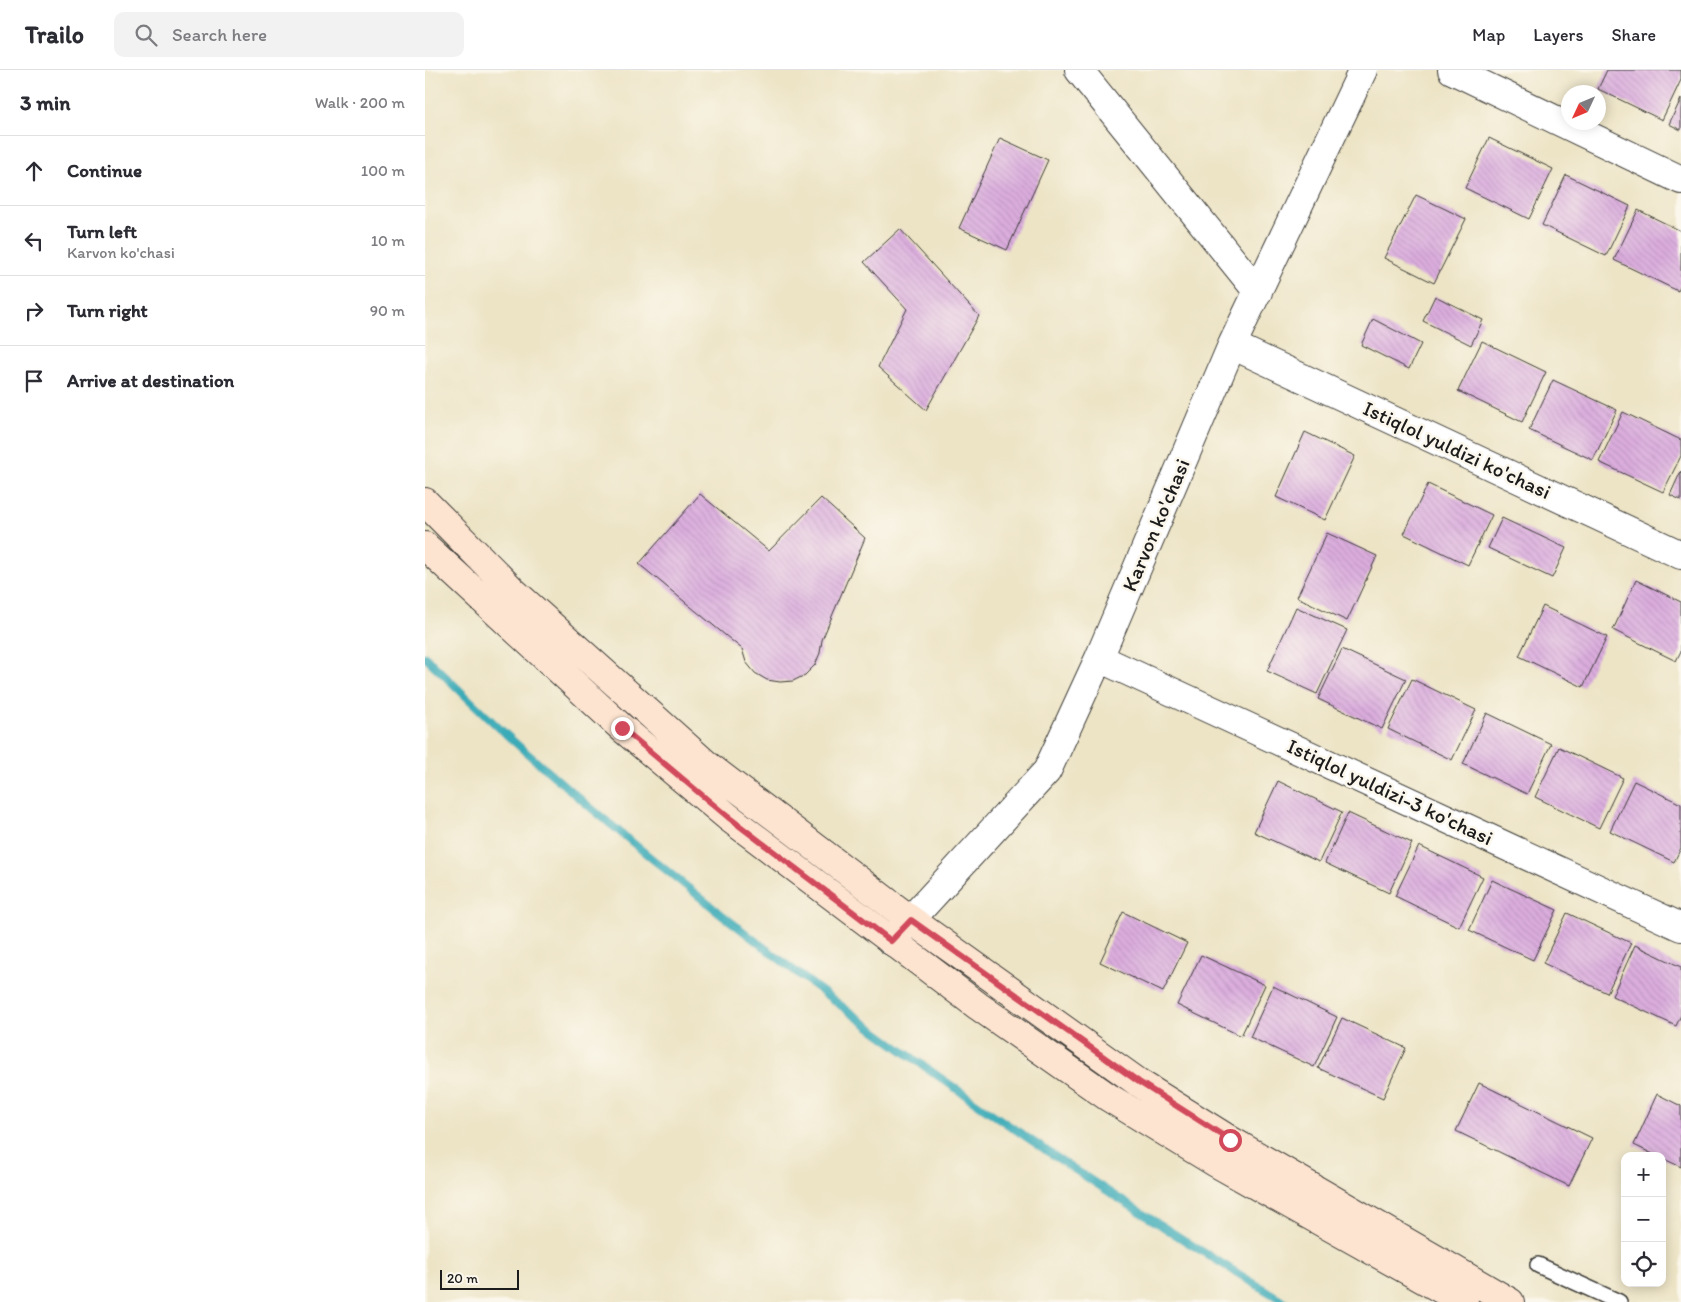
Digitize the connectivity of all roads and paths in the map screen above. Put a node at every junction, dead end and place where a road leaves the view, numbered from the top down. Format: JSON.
{"nodes":[{"id":1,"x":1079,"y":70,"type":"edge"},
{"id":2,"x":1363,"y":70,"type":"edge"},
{"id":3,"x":1452,"y":70,"type":"edge"},
{"id":4,"x":1681,"y":180,"type":"edge"},
{"id":5,"x":1258,"y":292,"type":"junction"},
{"id":6,"x":1232,"y":345,"type":"junction"},
{"id":7,"x":425,"y":502,"type":"edge"},
{"id":8,"x":425,"y":546,"type":"edge"},
{"id":9,"x":1681,"y":555,"type":"edge"},
{"id":10,"x":1099,"y":658,"type":"junction"},
{"id":11,"x":911,"y":920,"type":"junction"},
{"id":12,"x":1681,"y":927,"type":"edge"},
{"id":13,"x":891,"y":941,"type":"junction"},
{"id":14,"x":1538,"y":1265,"type":"dead end"},
{"id":15,"x":1464,"y":1302,"type":"edge"},
{"id":16,"x":1510,"y":1302,"type":"edge"},
{"id":17,"x":1619,"y":1302,"type":"edge"}],
"edges":[{"from":1,"to":5,"type":"street"},
{"from":2,"to":5,"type":"street","name":"Karvon ko'chasi"},
{"from":3,"to":4,"type":"street"},
{"from":5,"to":6,"type":"street","name":"Karvon ko'chasi"},
{"from":6,"to":9,"type":"street","name":"Istiqlol yuldizi ko'chasi"},
{"from":6,"to":10,"type":"street","name":"Karvon ko'chasi"},
{"from":7,"to":11,"type":"main road"},
{"from":8,"to":13,"type":"main road"},
{"from":10,"to":11,"type":"street","name":"Karvon ko'chasi"},
{"from":10,"to":12,"type":"street","name":"Istiqlol yuldizi-3 ko'chasi"},
{"from":11,"to":13,"type":"street","name":"Karvon ko'chasi"},
{"from":11,"to":16,"type":"main road"},
{"from":13,"to":15,"type":"main road"},
{"from":14,"to":17,"type":"lane"}]}
